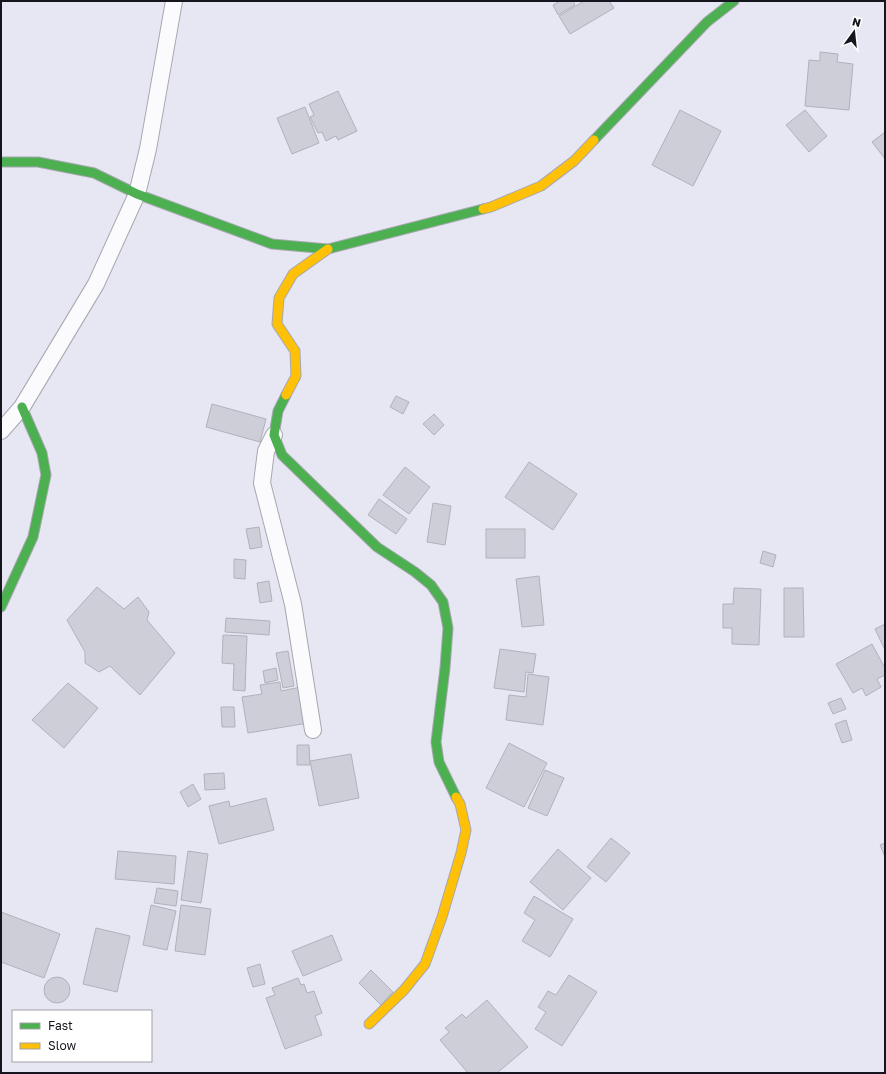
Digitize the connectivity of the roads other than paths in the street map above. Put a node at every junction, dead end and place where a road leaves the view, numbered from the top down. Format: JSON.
{"nodes":[{"id":1,"x":174,"y":1,"type":"edge"},
{"id":2,"x":734,"y":1,"type":"edge"},
{"id":3,"x":1,"y":162,"type":"edge"},
{"id":4,"x":137,"y":194,"type":"junction"},
{"id":5,"x":328,"y":249,"type":"junction"},
{"id":6,"x":22,"y":407,"type":"junction"},
{"id":7,"x":1,"y":431,"type":"edge"},
{"id":8,"x":274,"y":435,"type":"junction"},
{"id":9,"x":1,"y":607,"type":"edge"},
{"id":10,"x":313,"y":730,"type":"dead end"},
{"id":11,"x":369,"y":1024,"type":"dead end"}],
"edges":[{"from":1,"to":4,"type":"street"},
{"from":2,"to":5,"type":"street"},
{"from":3,"to":4,"type":"street"},
{"from":4,"to":5,"type":"street"},
{"from":4,"to":6,"type":"street"},
{"from":5,"to":8,"type":"street"},
{"from":6,"to":7,"type":"street"},
{"from":6,"to":9,"type":"street"},
{"from":8,"to":10,"type":"street"},
{"from":8,"to":11,"type":"street"}]}
